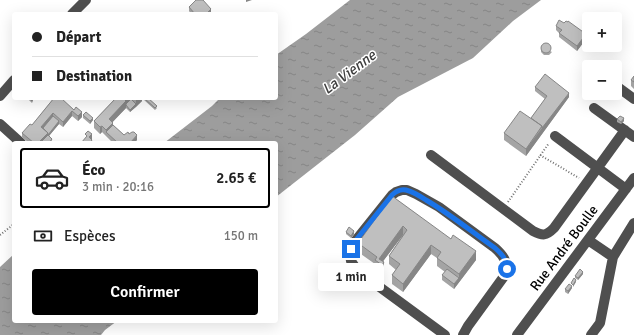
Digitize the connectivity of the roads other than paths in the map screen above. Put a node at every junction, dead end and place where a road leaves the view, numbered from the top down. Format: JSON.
{"nodes":[{"id":1,"x":86,"y":0,"type":"edge"},
{"id":2,"x":74,"y":12,"type":"edge"},
{"id":3,"x":12,"y":82,"type":"edge"},
{"id":4,"x":622,"y":90,"type":"edge"},
{"id":5,"x":0,"y":96,"type":"edge"},
{"id":6,"x":634,"y":99,"type":"edge"},
{"id":7,"x":594,"y":108,"type":"dead end"},
{"id":8,"x":0,"y":124,"type":"edge"},
{"id":9,"x":625,"y":130,"type":"junction"},
{"id":10,"x":554,"y":136,"type":"road end"},
{"id":11,"x":634,"y":138,"type":"edge"},
{"id":12,"x":19,"y":141,"type":"edge"},
{"id":13,"x":431,"y":155,"type":"dead end"},
{"id":14,"x":598,"y":168,"type":"junction"},
{"id":15,"x":634,"y":178,"type":"edge"},
{"id":16,"x":626,"y":189,"type":"junction"},
{"id":17,"x":634,"y":223,"type":"edge"},
{"id":18,"x":588,"y":240,"type":"junction"},
{"id":19,"x":613,"y":257,"type":"junction"},
{"id":20,"x":446,"y":335,"type":"edge"},
{"id":21,"x":464,"y":335,"type":"edge"},
{"id":22,"x":517,"y":335,"type":"edge"},
{"id":23,"x":591,"y":335,"type":"edge"}],
"edges":[{"from":1,"to":2,"type":"street"},
{"from":3,"to":5,"type":"street"},
{"from":4,"to":6,"type":"street"},
{"from":7,"to":9,"type":"street"},
{"from":8,"to":12,"type":"street"},
{"from":9,"to":11,"type":"street"},
{"from":9,"to":14,"type":"street"},
{"from":10,"to":14,"type":"street"},
{"from":13,"to":14,"type":"street"},
{"from":14,"to":16,"type":"street"},
{"from":15,"to":16,"type":"street","name":"Rue André Boulle"},
{"from":16,"to":18,"type":"street","name":"Rue André Boulle"},
{"from":17,"to":19,"type":"street"},
{"from":18,"to":19,"type":"street"},
{"from":18,"to":22,"type":"street","name":"Rue André Boulle"},
{"from":19,"to":23,"type":"street"},
{"from":20,"to":21,"type":"street"}]}
